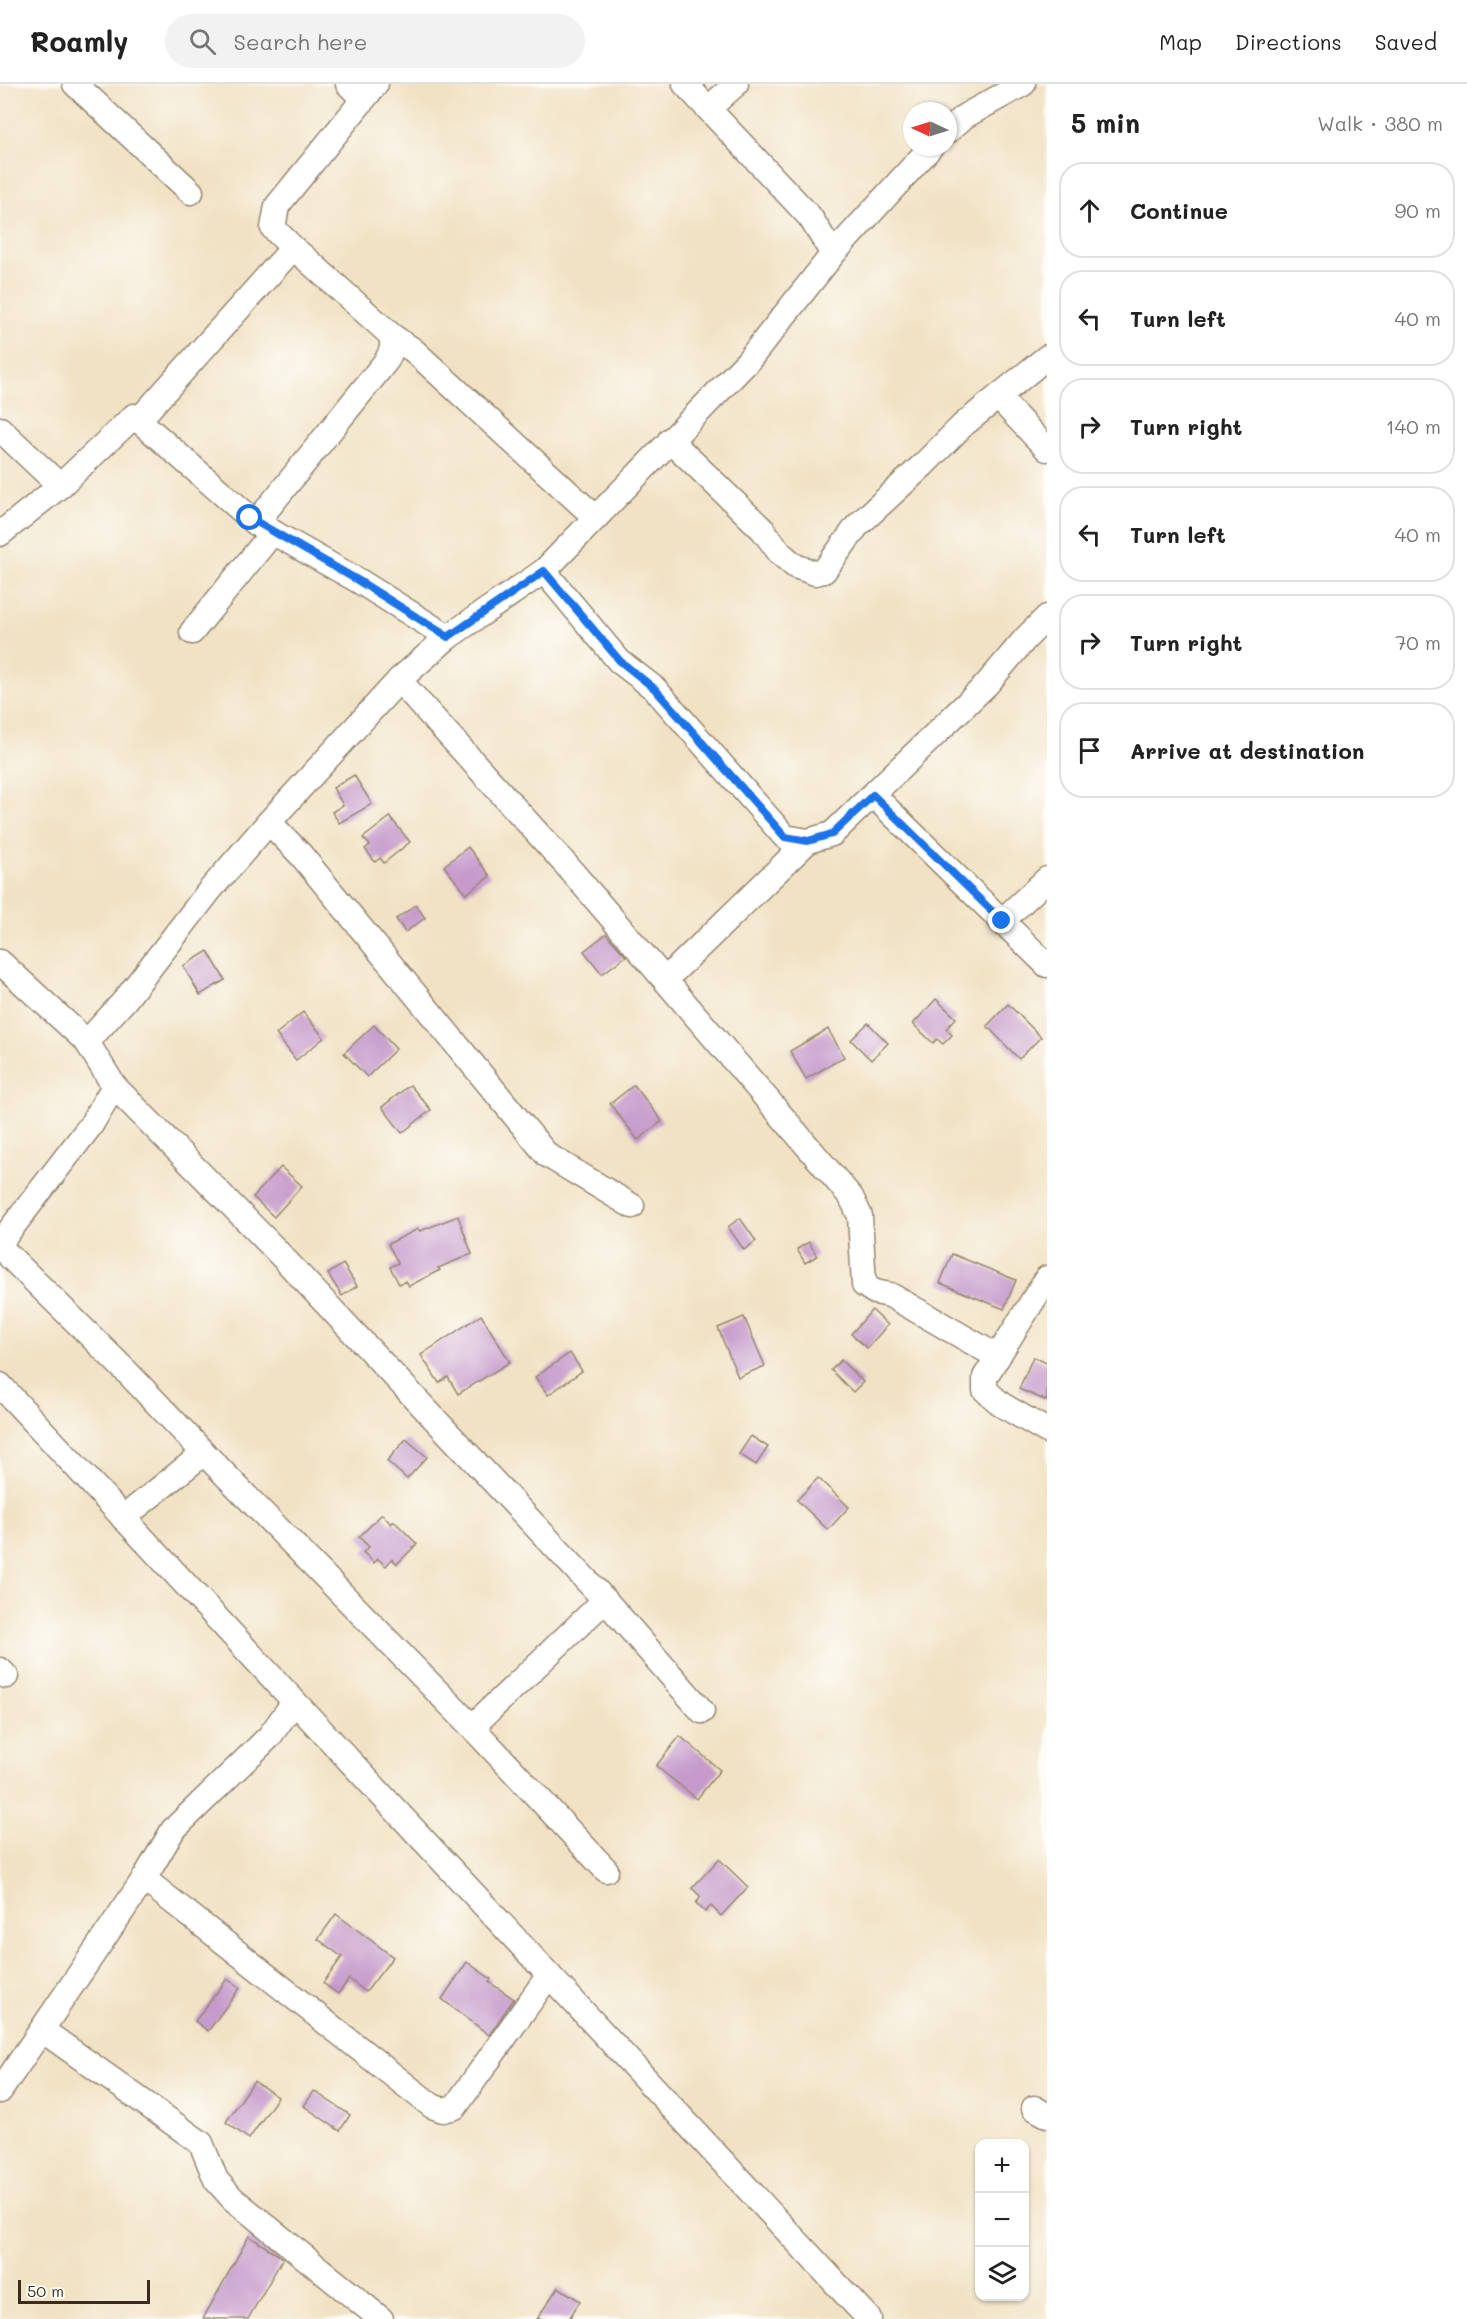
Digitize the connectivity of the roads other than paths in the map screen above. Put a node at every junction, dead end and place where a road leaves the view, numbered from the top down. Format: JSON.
{"nodes":[{"id":1,"x":75,"y":84,"type":"edge"},
{"id":2,"x":685,"y":84,"type":"edge"},
{"id":3,"x":736,"y":84,"type":"edge"},
{"id":4,"x":1023,"y":84,"type":"edge"},
{"id":5,"x":362,"y":89,"type":"edge"},
{"id":6,"x":709,"y":108,"type":"junction"},
{"id":7,"x":957,"y":124,"type":"edge"},
{"id":8,"x":923,"y":156,"type":"edge"},
{"id":9,"x":191,"y":192,"type":"dead end"},
{"id":10,"x":293,"y":248,"type":"junction"},
{"id":11,"x":832,"y":254,"type":"junction"},
{"id":12,"x":392,"y":336,"type":"junction"},
{"id":13,"x":1047,"y":357,"type":"edge"},
{"id":14,"x":998,"y":397,"type":"junction"},
{"id":15,"x":138,"y":420,"type":"junction"},
{"id":16,"x":0,"y":429,"type":"edge"},
{"id":17,"x":670,"y":440,"type":"junction"},
{"id":18,"x":1047,"y":449,"type":"edge"},
{"id":19,"x":60,"y":486,"type":"junction"},
{"id":20,"x":596,"y":518,"type":"junction"},
{"id":21,"x":265,"y":528,"type":"junction"},
{"id":22,"x":0,"y":534,"type":"edge"},
{"id":23,"x":544,"y":571,"type":"junction"},
{"id":24,"x":1047,"y":618,"type":"edge"},
{"id":25,"x":192,"y":632,"type":"dead end"},
{"id":26,"x":448,"y":637,"type":"junction"},
{"id":27,"x":399,"y":680,"type":"junction"},
{"id":28,"x":873,"y":795,"type":"junction"},
{"id":29,"x":269,"y":822,"type":"junction"},
{"id":30,"x":808,"y":841,"type":"junction"},
{"id":31,"x":1047,"y":879,"type":"edge"},
{"id":32,"x":1002,"y":921,"type":"junction"},
{"id":33,"x":0,"y":962,"type":"edge"},
{"id":34,"x":1047,"y":965,"type":"edge"},
{"id":35,"x":665,"y":980,"type":"junction"},
{"id":36,"x":87,"y":1042,"type":"junction"},
{"id":37,"x":114,"y":1086,"type":"junction"},
{"id":38,"x":632,"y":1206,"type":"dead end"},
{"id":39,"x":0,"y":1245,"type":"edge"},
{"id":40,"x":1047,"y":1278,"type":"edge"},
{"id":41,"x":998,"y":1357,"type":"junction"},
{"id":42,"x":0,"y":1385,"type":"edge"},
{"id":43,"x":1047,"y":1431,"type":"edge"},
{"id":44,"x":204,"y":1453,"type":"junction"},
{"id":45,"x":123,"y":1518,"type":"junction"},
{"id":46,"x":605,"y":1600,"type":"junction"},
{"id":47,"x":294,"y":1702,"type":"junction"},
{"id":48,"x":702,"y":1711,"type":"dead end"},
{"id":49,"x":472,"y":1727,"type":"junction"},
{"id":50,"x":606,"y":1870,"type":"dead end"},
{"id":51,"x":144,"y":1879,"type":"junction"},
{"id":52,"x":549,"y":1976,"type":"junction"},
{"id":53,"x":42,"y":2030,"type":"junction"},
{"id":54,"x":0,"y":2091,"type":"edge"},
{"id":55,"x":381,"y":2319,"type":"edge"},
{"id":56,"x":869,"y":2319,"type":"edge"}],
"edges":[{"from":1,"to":9,"type":"street"},
{"from":2,"to":6,"type":"street"},
{"from":3,"to":6,"type":"street"},
{"from":4,"to":7,"type":"street"},
{"from":5,"to":10,"type":"street"},
{"from":6,"to":11,"type":"street"},
{"from":8,"to":11,"type":"street"},
{"from":10,"to":12,"type":"street"},
{"from":10,"to":15,"type":"street"},
{"from":11,"to":17,"type":"street"},
{"from":12,"to":20,"type":"street"},
{"from":12,"to":21,"type":"street"},
{"from":13,"to":14,"type":"street"},
{"from":14,"to":17,"type":"street"},
{"from":14,"to":18,"type":"street"},
{"from":15,"to":19,"type":"street"},
{"from":15,"to":21,"type":"street"},
{"from":16,"to":19,"type":"street"},
{"from":17,"to":20,"type":"street"},
{"from":19,"to":22,"type":"street"},
{"from":20,"to":23,"type":"street"},
{"from":21,"to":25,"type":"street"},
{"from":21,"to":26,"type":"street"},
{"from":23,"to":26,"type":"street"},
{"from":23,"to":30,"type":"street"},
{"from":24,"to":28,"type":"street"},
{"from":26,"to":27,"type":"street"},
{"from":27,"to":29,"type":"street"},
{"from":27,"to":35,"type":"street"},
{"from":28,"to":30,"type":"street"},
{"from":28,"to":32,"type":"street"},
{"from":29,"to":36,"type":"street"},
{"from":29,"to":38,"type":"street"},
{"from":30,"to":35,"type":"street"},
{"from":31,"to":32,"type":"street"},
{"from":32,"to":34,"type":"street"},
{"from":33,"to":36,"type":"street"},
{"from":35,"to":41,"type":"street"},
{"from":36,"to":37,"type":"street"},
{"from":37,"to":39,"type":"street"},
{"from":37,"to":46,"type":"street"},
{"from":39,"to":44,"type":"street"},
{"from":40,"to":41,"type":"street"},
{"from":41,"to":43,"type":"street"},
{"from":42,"to":45,"type":"street"},
{"from":44,"to":45,"type":"street"},
{"from":44,"to":49,"type":"street"},
{"from":45,"to":47,"type":"street"},
{"from":46,"to":48,"type":"street"},
{"from":46,"to":49,"type":"street"},
{"from":47,"to":51,"type":"street"},
{"from":47,"to":52,"type":"street"},
{"from":49,"to":50,"type":"street"},
{"from":51,"to":52,"type":"street"},
{"from":51,"to":53,"type":"street"},
{"from":52,"to":56,"type":"street"},
{"from":53,"to":54,"type":"street"},
{"from":53,"to":55,"type":"street"}]}
